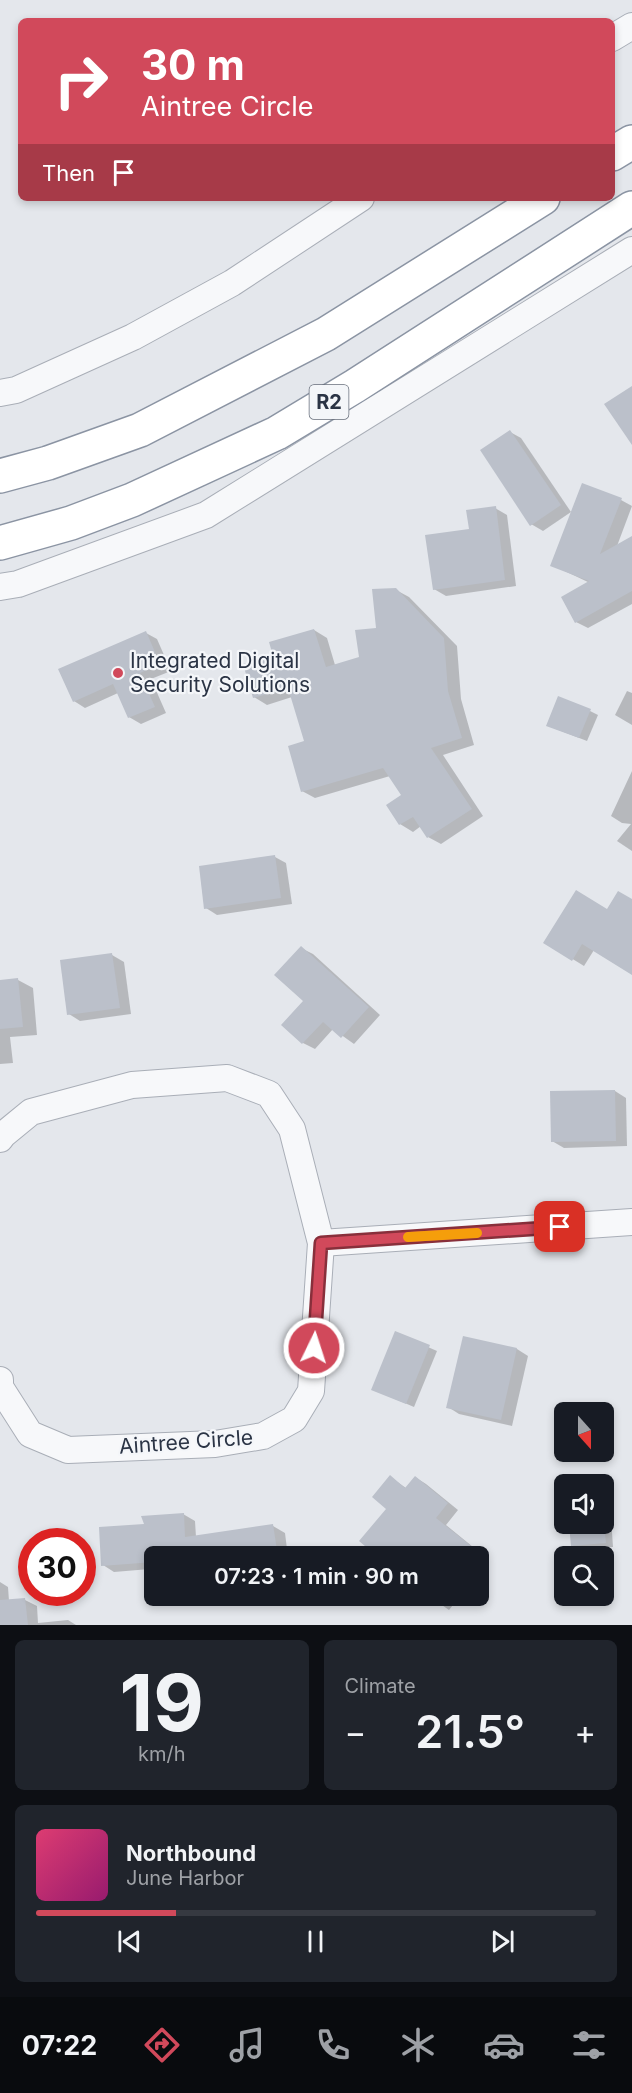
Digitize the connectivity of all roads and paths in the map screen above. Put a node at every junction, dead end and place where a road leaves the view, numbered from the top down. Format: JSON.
{"nodes":[{"id":1,"x":632,"y":26,"type":"edge"},
{"id":2,"x":615,"y":36,"type":"edge"},
{"id":3,"x":632,"y":142,"type":"edge"},
{"id":4,"x":615,"y":152,"type":"edge"},
{"id":5,"x":356,"y":201,"type":"edge"},
{"id":6,"x":538,"y":201,"type":"edge"},
{"id":7,"x":632,"y":208,"type":"edge"},
{"id":8,"x":632,"y":250,"type":"edge"},
{"id":9,"x":0,"y":393,"type":"edge"},
{"id":10,"x":0,"y":476,"type":"edge"},
{"id":11,"x":0,"y":543,"type":"edge"},
{"id":12,"x":0,"y":587,"type":"edge"},
{"id":13,"x":0,"y":1139,"type":"edge"},
{"id":14,"x":632,"y":1222,"type":"edge"},
{"id":15,"x":321,"y":1243,"type":"junction"},
{"id":16,"x":0,"y":1380,"type":"edge"}],
"edges":[{"from":1,"to":2,"type":"street"},
{"from":3,"to":4,"type":"highway"},
{"from":5,"to":9,"type":"street"},
{"from":6,"to":10,"type":"highway"},
{"from":7,"to":11,"type":"highway","number":"R2"},
{"from":8,"to":12,"type":"street"},
{"from":13,"to":15,"type":"street","name":"Aintree Circle"},
{"from":14,"to":15,"type":"street"},
{"from":15,"to":16,"type":"street","name":"Aintree Circle"}]}
